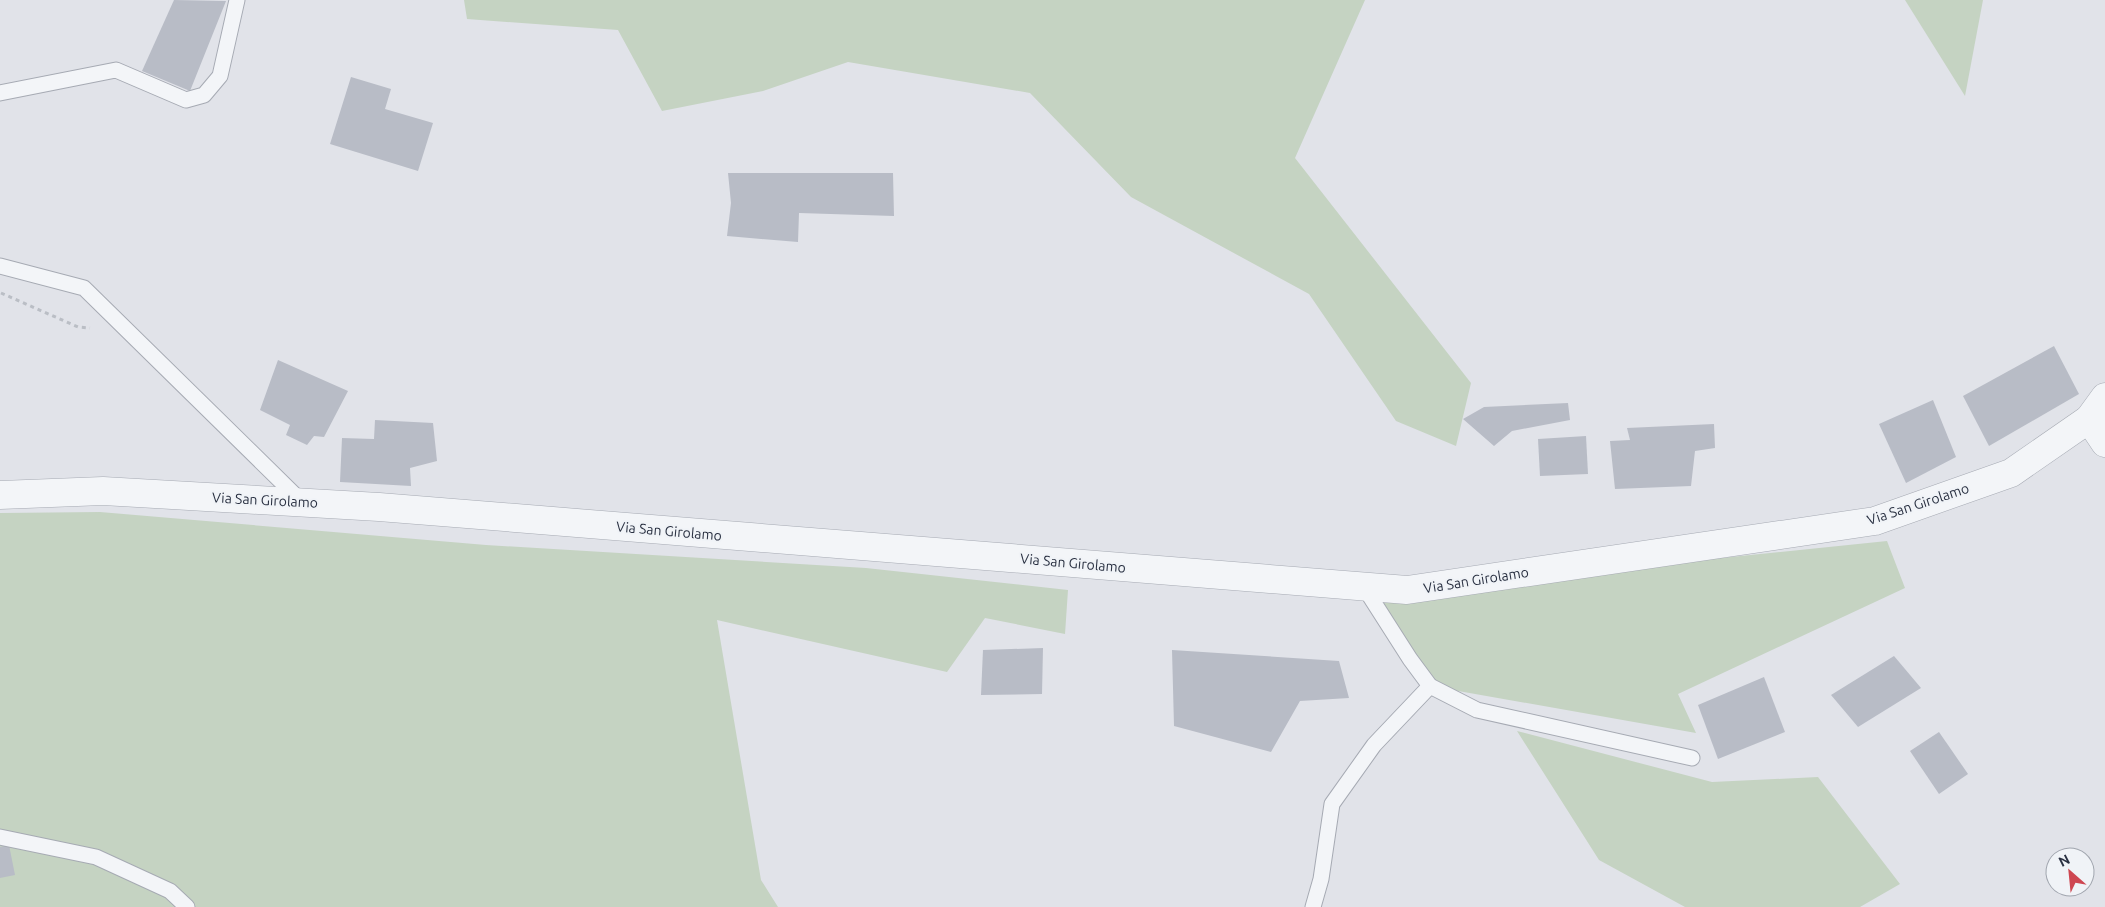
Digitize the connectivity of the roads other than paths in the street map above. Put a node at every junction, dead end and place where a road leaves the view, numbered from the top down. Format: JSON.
{"nodes":[{"id":1,"x":237,"y":0,"type":"edge"},
{"id":2,"x":0,"y":93,"type":"edge"},
{"id":3,"x":0,"y":266,"type":"edge"},
{"id":4,"x":2105,"y":397,"type":"edge"},
{"id":5,"x":2089,"y":419,"type":"junction"},
{"id":6,"x":2105,"y":443,"type":"edge"},
{"id":7,"x":0,"y":495,"type":"edge"},
{"id":8,"x":303,"y":503,"type":"junction"},
{"id":9,"x":1364,"y":587,"type":"junction"},
{"id":10,"x":1430,"y":686,"type":"junction"},
{"id":11,"x":1692,"y":758,"type":"dead end"},
{"id":12,"x":0,"y":837,"type":"edge"},
{"id":13,"x":187,"y":907,"type":"edge"},
{"id":14,"x":1313,"y":907,"type":"edge"}],
"edges":[{"from":1,"to":2,"type":"lane"},
{"from":3,"to":8,"type":"lane"},
{"from":4,"to":5,"type":"street","name":"Via San Girolamo"},
{"from":5,"to":6,"type":"street"},
{"from":5,"to":9,"type":"street","name":"Via San Girolamo"},
{"from":7,"to":8,"type":"street","name":"Via San Girolamo"},
{"from":8,"to":9,"type":"street","name":"Via San Girolamo"},
{"from":9,"to":10,"type":"lane"},
{"from":10,"to":11,"type":"lane"},
{"from":10,"to":14,"type":"lane"},
{"from":12,"to":13,"type":"lane"}]}
